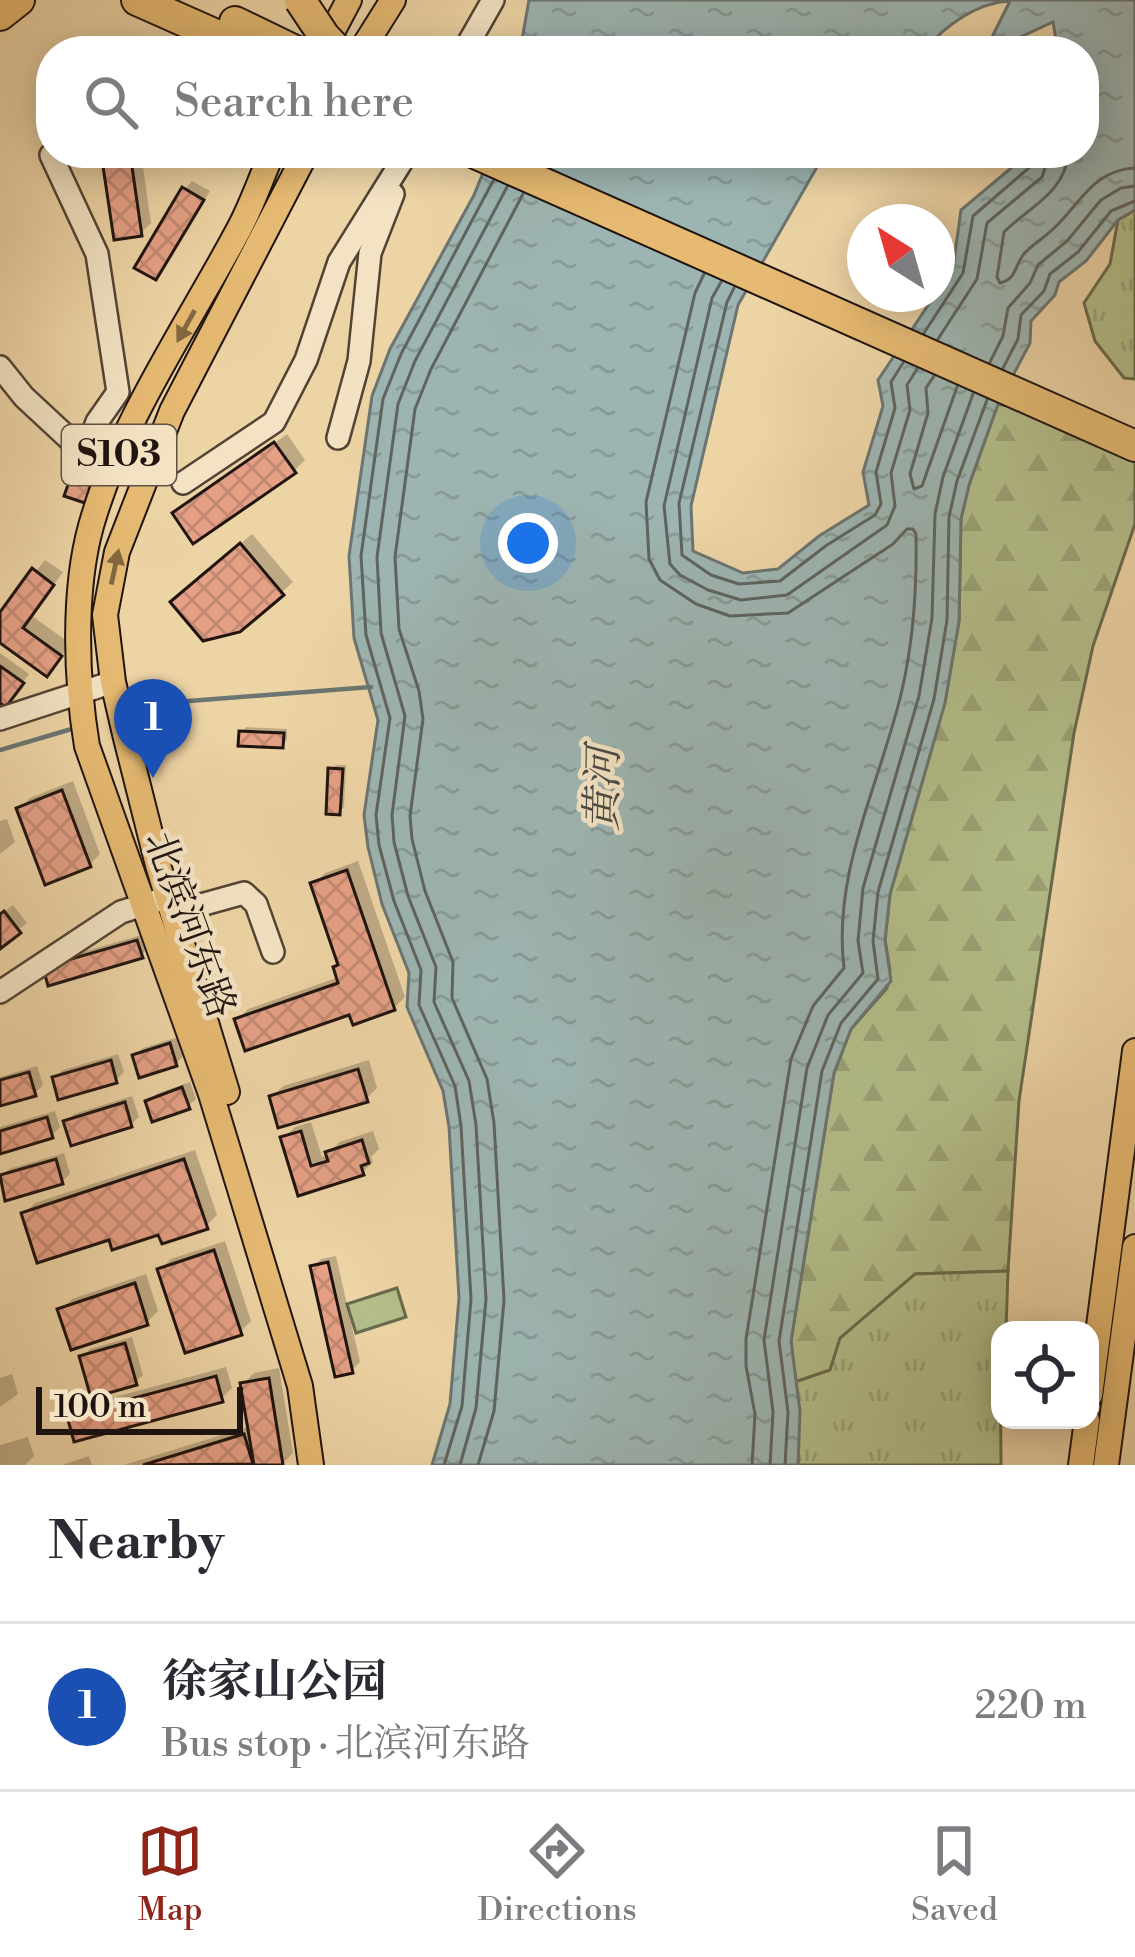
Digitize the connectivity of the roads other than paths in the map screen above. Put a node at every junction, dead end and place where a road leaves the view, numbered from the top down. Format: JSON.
{"nodes":[{"id":1,"x":19,"y":0,"type":"edge"},
{"id":2,"x":137,"y":0,"type":"edge"},
{"id":3,"x":300,"y":0,"type":"edge"},
{"id":4,"x":350,"y":0,"type":"edge"},
{"id":5,"x":393,"y":0,"type":"edge"},
{"id":6,"x":493,"y":0,"type":"edge"},
{"id":7,"x":0,"y":14,"type":"edge"},
{"id":8,"x":206,"y":16,"type":"edge"},
{"id":9,"x":232,"y":36,"type":"edge"},
{"id":10,"x":257,"y":36,"type":"edge"},
{"id":11,"x":323,"y":36,"type":"edge"},
{"id":12,"x":330,"y":36,"type":"edge"},
{"id":13,"x":370,"y":36,"type":"edge"},
{"id":14,"x":473,"y":36,"type":"edge"},
{"id":15,"x":57,"y":168,"type":"edge"},
{"id":16,"x":266,"y":168,"type":"edge"},
{"id":17,"x":298,"y":168,"type":"edge"},
{"id":18,"x":399,"y":168,"type":"edge"},
{"id":19,"x":402,"y":168,"type":"edge"},
{"id":20,"x":509,"y":168,"type":"edge"},
{"id":21,"x":552,"y":168,"type":"edge"},
{"id":22,"x":0,"y":368,"type":"edge"},
{"id":23,"x":84,"y":413,"type":"dead end"},
{"id":24,"x":1135,"y":429,"type":"edge"},
{"id":25,"x":338,"y":438,"type":"dead end"},
{"id":26,"x":88,"y":446,"type":"junction"},
{"id":27,"x":1135,"y":446,"type":"edge"},
{"id":28,"x":109,"y":476,"type":"junction"},
{"id":29,"x":183,"y":483,"type":"dead end"},
{"id":30,"x":115,"y":693,"type":"junction"},
{"id":31,"x":80,"y":702,"type":"junction"},
{"id":32,"x":0,"y":719,"type":"edge"},
{"id":33,"x":142,"y":904,"type":"junction"},
{"id":34,"x":170,"y":905,"type":"junction"},
{"id":35,"x":273,"y":952,"type":"dead end"},
{"id":36,"x":0,"y":992,"type":"edge"},
{"id":37,"x":1135,"y":1052,"type":"edge"},
{"id":38,"x":1135,"y":1247,"type":"edge"},
{"id":39,"x":1099,"y":1326,"type":"edge"},
{"id":40,"x":1086,"y":1429,"type":"edge"},
{"id":41,"x":311,"y":1465,"type":"edge"},
{"id":42,"x":326,"y":1465,"type":"edge"},
{"id":43,"x":1081,"y":1465,"type":"edge"},
{"id":44,"x":1106,"y":1465,"type":"edge"}],
"edges":[{"from":1,"to":7,"type":"highway"},
{"from":2,"to":8,"type":"highway"},
{"from":3,"to":11,"type":"highway","bridge":true},
{"from":4,"to":12,"type":"main road"},
{"from":5,"to":13,"type":"main road"},
{"from":6,"to":14,"type":"street"},
{"from":8,"to":9,"type":"highway"},
{"from":8,"to":10,"type":"highway"},
{"from":15,"to":26,"type":"street"},
{"from":16,"to":28,"type":"main road","name":"北滨河东路","number":"S103","one_way":true},
{"from":30,"to":17,"type":"main road","name":"北滨河东路","number":"S103","one_way":true},
{"from":18,"to":29,"type":"street"},
{"from":19,"to":25,"type":"street"},
{"from":20,"to":27,"type":"highway"},
{"from":21,"to":24,"type":"highway"},
{"from":22,"to":26,"type":"street"},
{"from":23,"to":26,"type":"street"},
{"from":26,"to":28,"type":"street"},
{"from":28,"to":31,"type":"main road","name":"北滨河东路","number":"S103"},
{"from":30,"to":31,"type":"street"},
{"from":30,"to":34,"type":"main road","name":"北滨河东路"},
{"from":31,"to":32,"type":"street"},
{"from":31,"to":33,"type":"main road","name":"北滨河东路"},
{"from":33,"to":34,"type":"street"},
{"from":33,"to":36,"type":"street"},
{"from":33,"to":41,"type":"main road","name":"北滨河东路"},
{"from":34,"to":35,"type":"street"},
{"from":34,"to":42,"type":"main road","name":"北滨河东路"},
{"from":37,"to":39,"type":"main road"},
{"from":38,"to":44,"type":"main road"},
{"from":40,"to":43,"type":"main road"}]}
